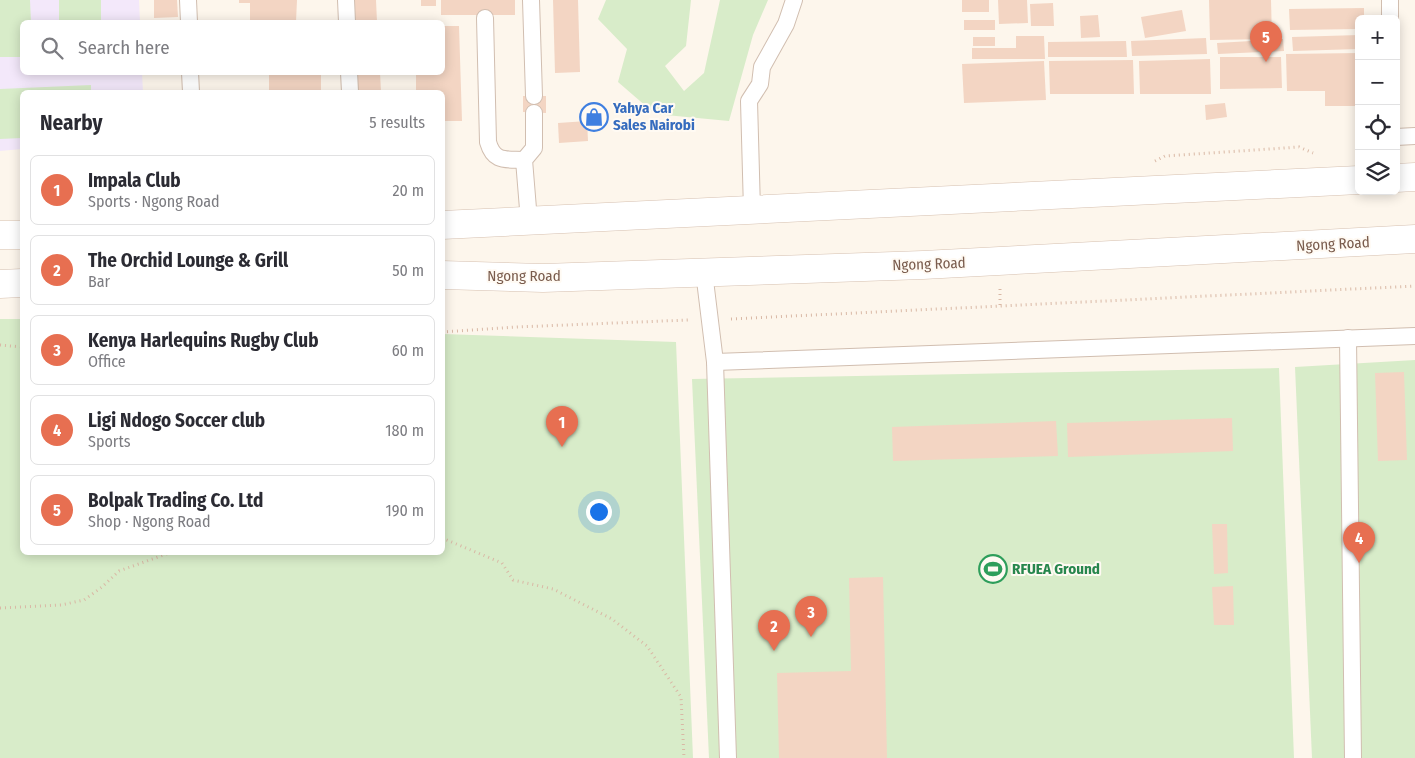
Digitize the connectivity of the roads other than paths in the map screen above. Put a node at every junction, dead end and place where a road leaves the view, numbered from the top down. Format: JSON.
{"nodes":[{"id":1,"x":188,"y":0,"type":"edge"},
{"id":2,"x":346,"y":0,"type":"edge"},
{"id":3,"x":531,"y":0,"type":"edge"},
{"id":4,"x":794,"y":0,"type":"edge"},
{"id":5,"x":1390,"y":0,"type":"edge"},
{"id":6,"x":1390,"y":15,"type":"edge"},
{"id":7,"x":485,"y":18,"type":"dead end"},
{"id":8,"x":189,"y":20,"type":"edge"},
{"id":9,"x":347,"y":20,"type":"edge"},
{"id":10,"x":190,"y":75,"type":"edge"},
{"id":11,"x":349,"y":75,"type":"edge"},
{"id":12,"x":191,"y":90,"type":"edge"},
{"id":13,"x":350,"y":90,"type":"edge"},
{"id":14,"x":1415,"y":136,"type":"edge"},
{"id":15,"x":1400,"y":137,"type":"edge"},
{"id":16,"x":524,"y":160,"type":"junction"},
{"id":17,"x":1415,"y":177,"type":"edge"},
{"id":18,"x":1400,"y":178,"type":"edge"},
{"id":19,"x":1355,"y":180,"type":"edge"},
{"id":20,"x":752,"y":210,"type":"junction"},
{"id":21,"x":529,"y":221,"type":"junction"},
{"id":22,"x":445,"y":225,"type":"edge"},
{"id":23,"x":0,"y":235,"type":"edge"},
{"id":24,"x":20,"y":235,"type":"edge"},
{"id":25,"x":1415,"y":239,"type":"edge"},
{"id":26,"x":704,"y":272,"type":"junction"},
{"id":27,"x":445,"y":275,"type":"edge"},
{"id":28,"x":0,"y":284,"type":"edge"},
{"id":29,"x":20,"y":284,"type":"edge"},
{"id":30,"x":1415,"y":336,"type":"edge"},
{"id":31,"x":1348,"y":338,"type":"junction"},
{"id":32,"x":714,"y":362,"type":"junction"},
{"id":33,"x":728,"y":758,"type":"edge"},
{"id":34,"x":1354,"y":758,"type":"edge"}],
"edges":[{"from":1,"to":8,"type":"lane"},
{"from":2,"to":9,"type":"lane"},
{"from":3,"to":16,"type":"lane"},
{"from":4,"to":20,"type":"lane"},
{"from":5,"to":6,"type":"lane"},
{"from":7,"to":16,"type":"lane"},
{"from":10,"to":12,"type":"lane"},
{"from":11,"to":13,"type":"lane"},
{"from":14,"to":15,"type":"lane"},
{"from":16,"to":21,"type":"lane"},
{"from":17,"to":18,"type":"main road"},
{"from":19,"to":20,"type":"main road"},
{"from":20,"to":21,"type":"main road"},
{"from":21,"to":22,"type":"main road"},
{"from":23,"to":24,"type":"main road"},
{"from":25,"to":26,"type":"main road","name":"Ngong Road"},
{"from":26,"to":27,"type":"main road","name":"Ngong Road"},
{"from":26,"to":32,"type":"lane"},
{"from":28,"to":29,"type":"main road"},
{"from":30,"to":31,"type":"lane"},
{"from":31,"to":32,"type":"lane"},
{"from":31,"to":34,"type":"lane"},
{"from":32,"to":33,"type":"lane"}]}
